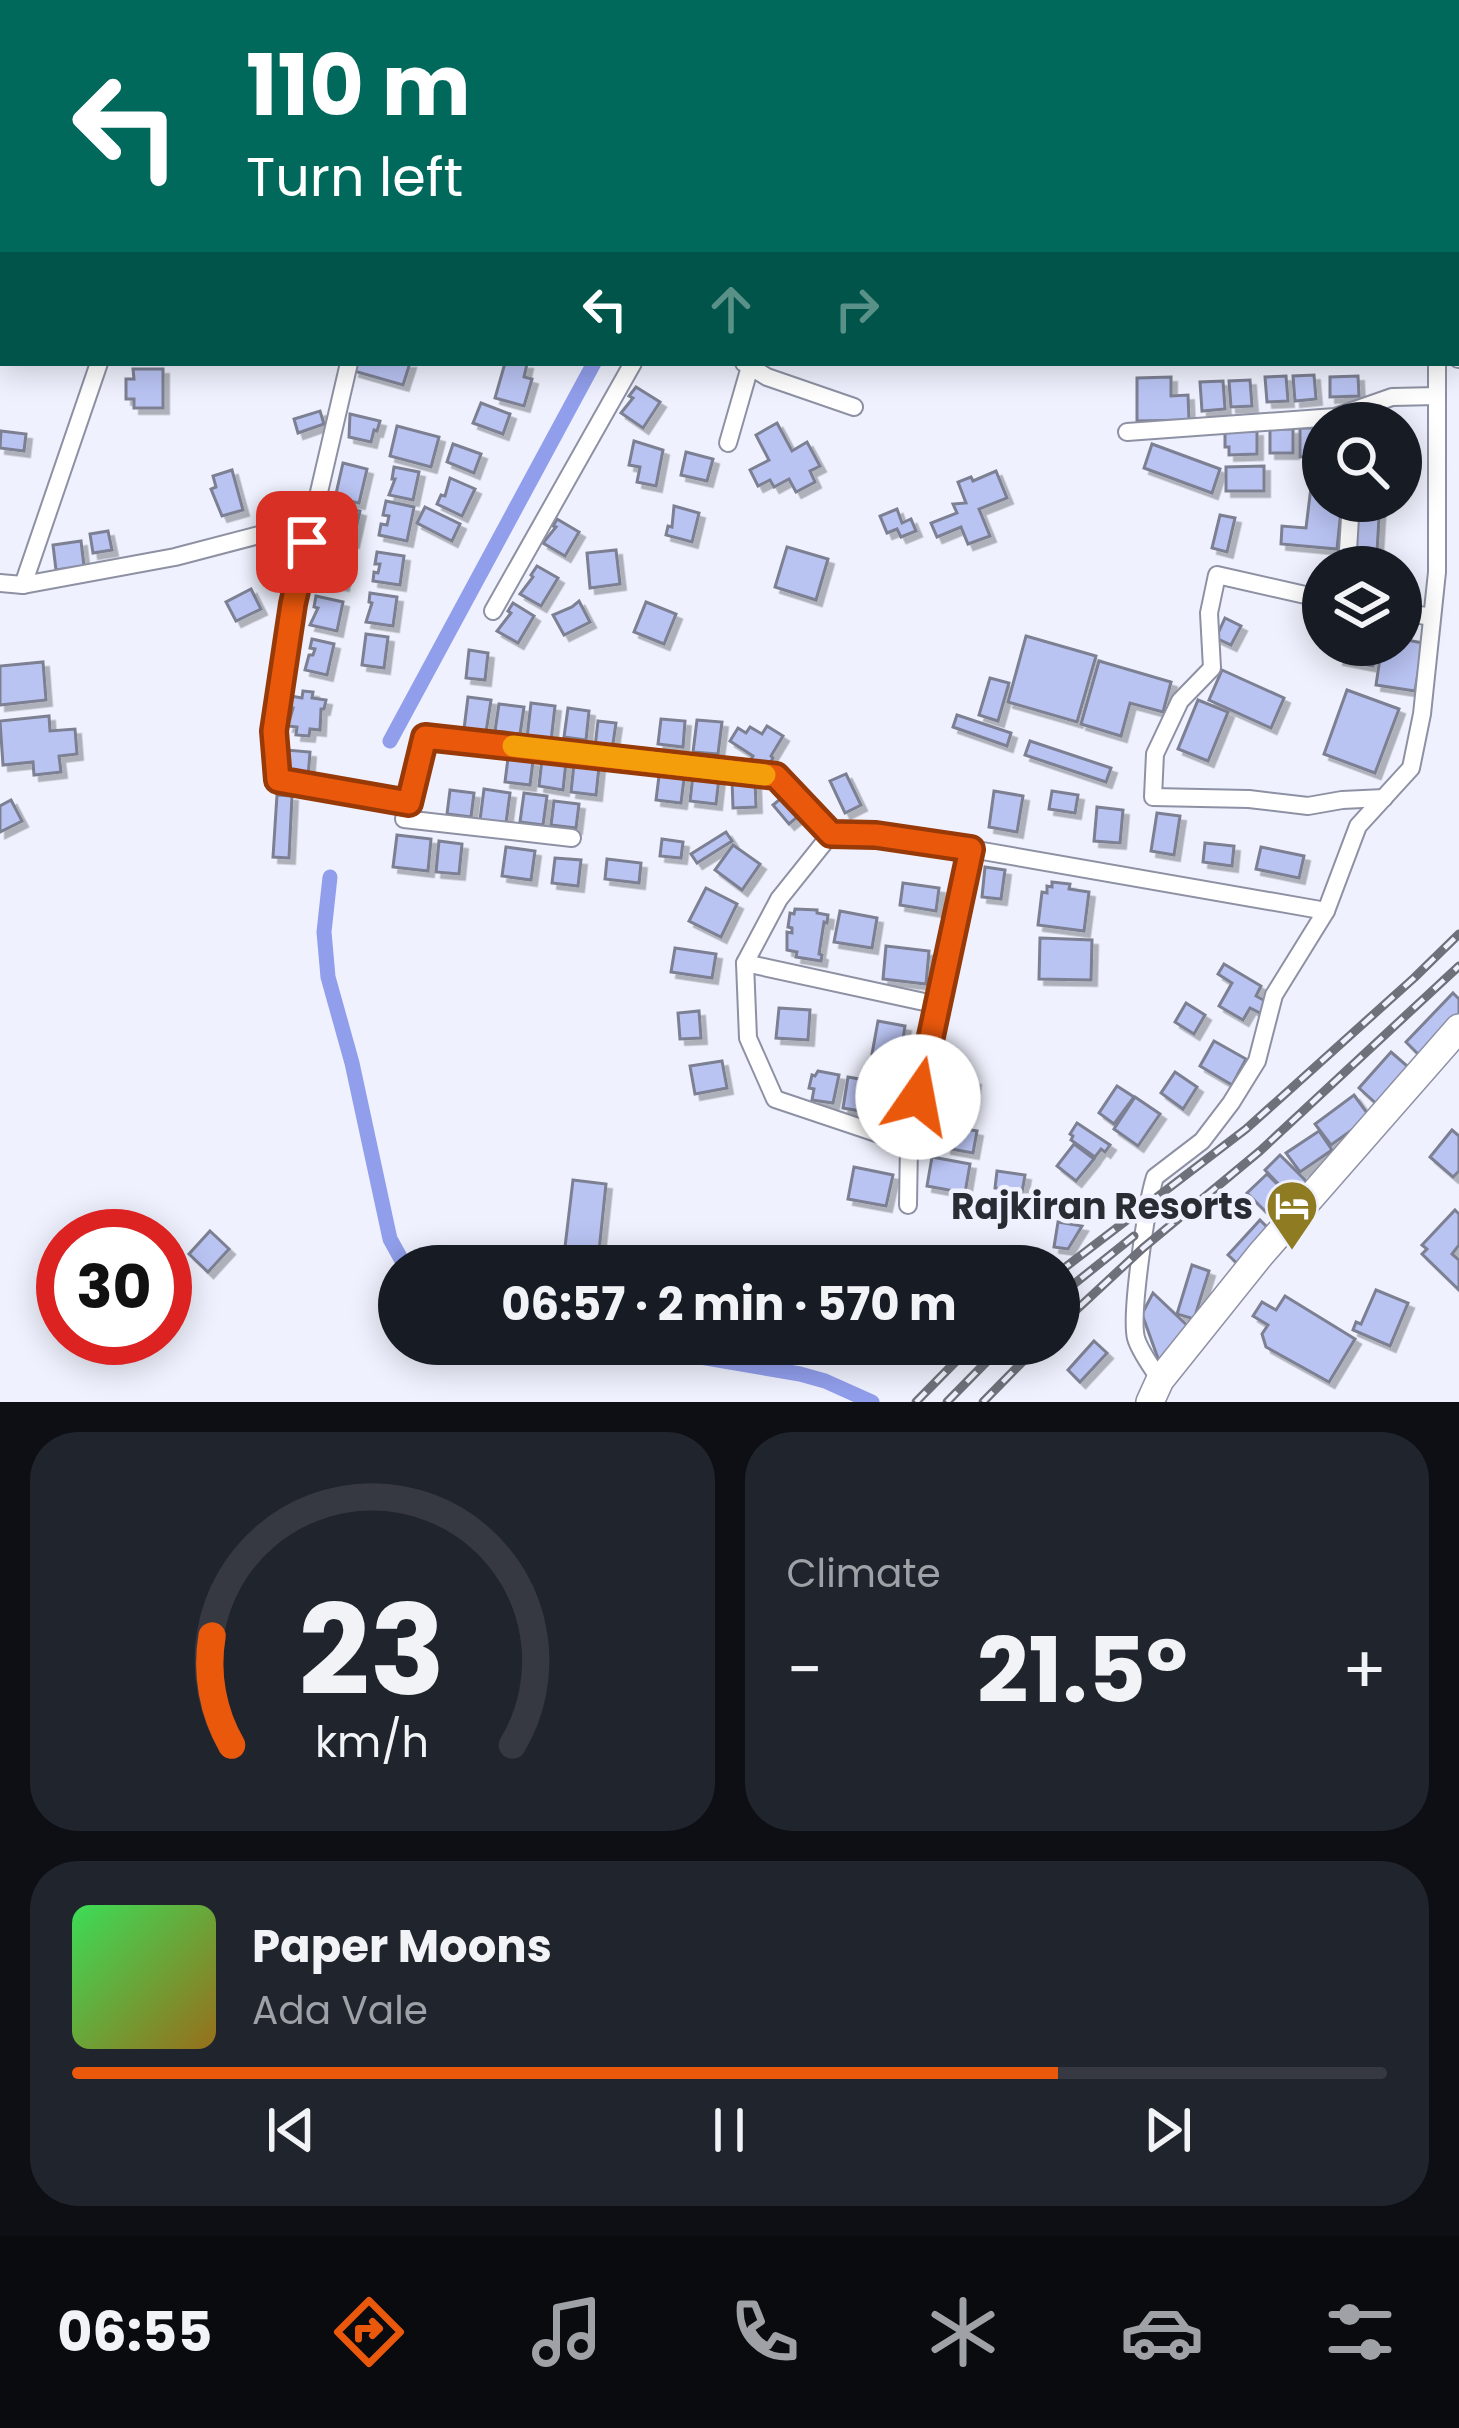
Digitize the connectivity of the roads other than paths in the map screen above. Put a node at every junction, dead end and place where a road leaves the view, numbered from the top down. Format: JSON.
{"nodes":[{"id":1,"x":98,"y":366,"type":"edge"},
{"id":2,"x":348,"y":366,"type":"edge"},
{"id":3,"x":631,"y":366,"type":"edge"},
{"id":4,"x":748,"y":366,"type":"edge"},
{"id":5,"x":752,"y":366,"type":"edge"},
{"id":6,"x":1437,"y":366,"type":"edge"},
{"id":7,"x":1437,"y":396,"type":"junction"},
{"id":8,"x":1382,"y":402,"type":"edge"},
{"id":9,"x":854,"y":407,"type":"dead end"},
{"id":10,"x":1302,"y":419,"type":"edge"},
{"id":11,"x":1127,"y":432,"type":"dead end"},
{"id":12,"x":728,"y":443,"type":"dead end"},
{"id":13,"x":307,"y":542,"type":"junction"},
{"id":14,"x":1437,"y":550,"type":"junction"},
{"id":15,"x":1459,"y":552,"type":"edge"},
{"id":16,"x":0,"y":583,"type":"edge"},
{"id":17,"x":23,"y":584,"type":"junction"},
{"id":18,"x":1302,"y":594,"type":"edge"},
{"id":19,"x":493,"y":611,"type":"dead end"},
{"id":20,"x":1422,"y":615,"type":"edge"},
{"id":21,"x":1432,"y":617,"type":"junction"},
{"id":22,"x":1384,"y":798,"type":"junction"},
{"id":23,"x":409,"y":803,"type":"junction"},
{"id":24,"x":831,"y":834,"type":"junction"},
{"id":25,"x":572,"y":838,"type":"dead end"},
{"id":26,"x":971,"y":849,"type":"junction"},
{"id":27,"x":1326,"y":911,"type":"junction"},
{"id":28,"x":745,"y":962,"type":"junction"},
{"id":29,"x":938,"y":1005,"type":"junction"},
{"id":30,"x":1459,"y":1028,"type":"edge"},
{"id":31,"x":1459,"y":1054,"type":"edge"},
{"id":32,"x":909,"y":1144,"type":"junction"},
{"id":33,"x":908,"y":1204,"type":"dead end"},
{"id":34,"x":1158,"y":1394,"type":"edge"}],
"edges":[{"from":1,"to":17,"type":"street"},
{"from":2,"to":13,"type":"street"},
{"from":3,"to":19,"type":"street"},
{"from":4,"to":12,"type":"street"},
{"from":5,"to":9,"type":"street"},
{"from":6,"to":7,"type":"street"},
{"from":7,"to":8,"type":"street"},
{"from":7,"to":14,"type":"street"},
{"from":10,"to":11,"type":"street"},
{"from":13,"to":17,"type":"street"},
{"from":13,"to":23,"type":"street"},
{"from":14,"to":15,"type":"street"},
{"from":14,"to":21,"type":"street"},
{"from":16,"to":17,"type":"street"},
{"from":18,"to":22,"type":"street"},
{"from":20,"to":21,"type":"street"},
{"from":21,"to":22,"type":"street"},
{"from":22,"to":27,"type":"street"},
{"from":23,"to":24,"type":"street"},
{"from":23,"to":25,"type":"street"},
{"from":24,"to":26,"type":"street"},
{"from":24,"to":28,"type":"street"},
{"from":26,"to":27,"type":"street"},
{"from":26,"to":29,"type":"street"},
{"from":27,"to":34,"type":"street"},
{"from":28,"to":29,"type":"street"},
{"from":28,"to":32,"type":"street"},
{"from":29,"to":32,"type":"street"},
{"from":30,"to":34,"type":"highway"},
{"from":31,"to":34,"type":"highway"},
{"from":32,"to":33,"type":"street"}]}
